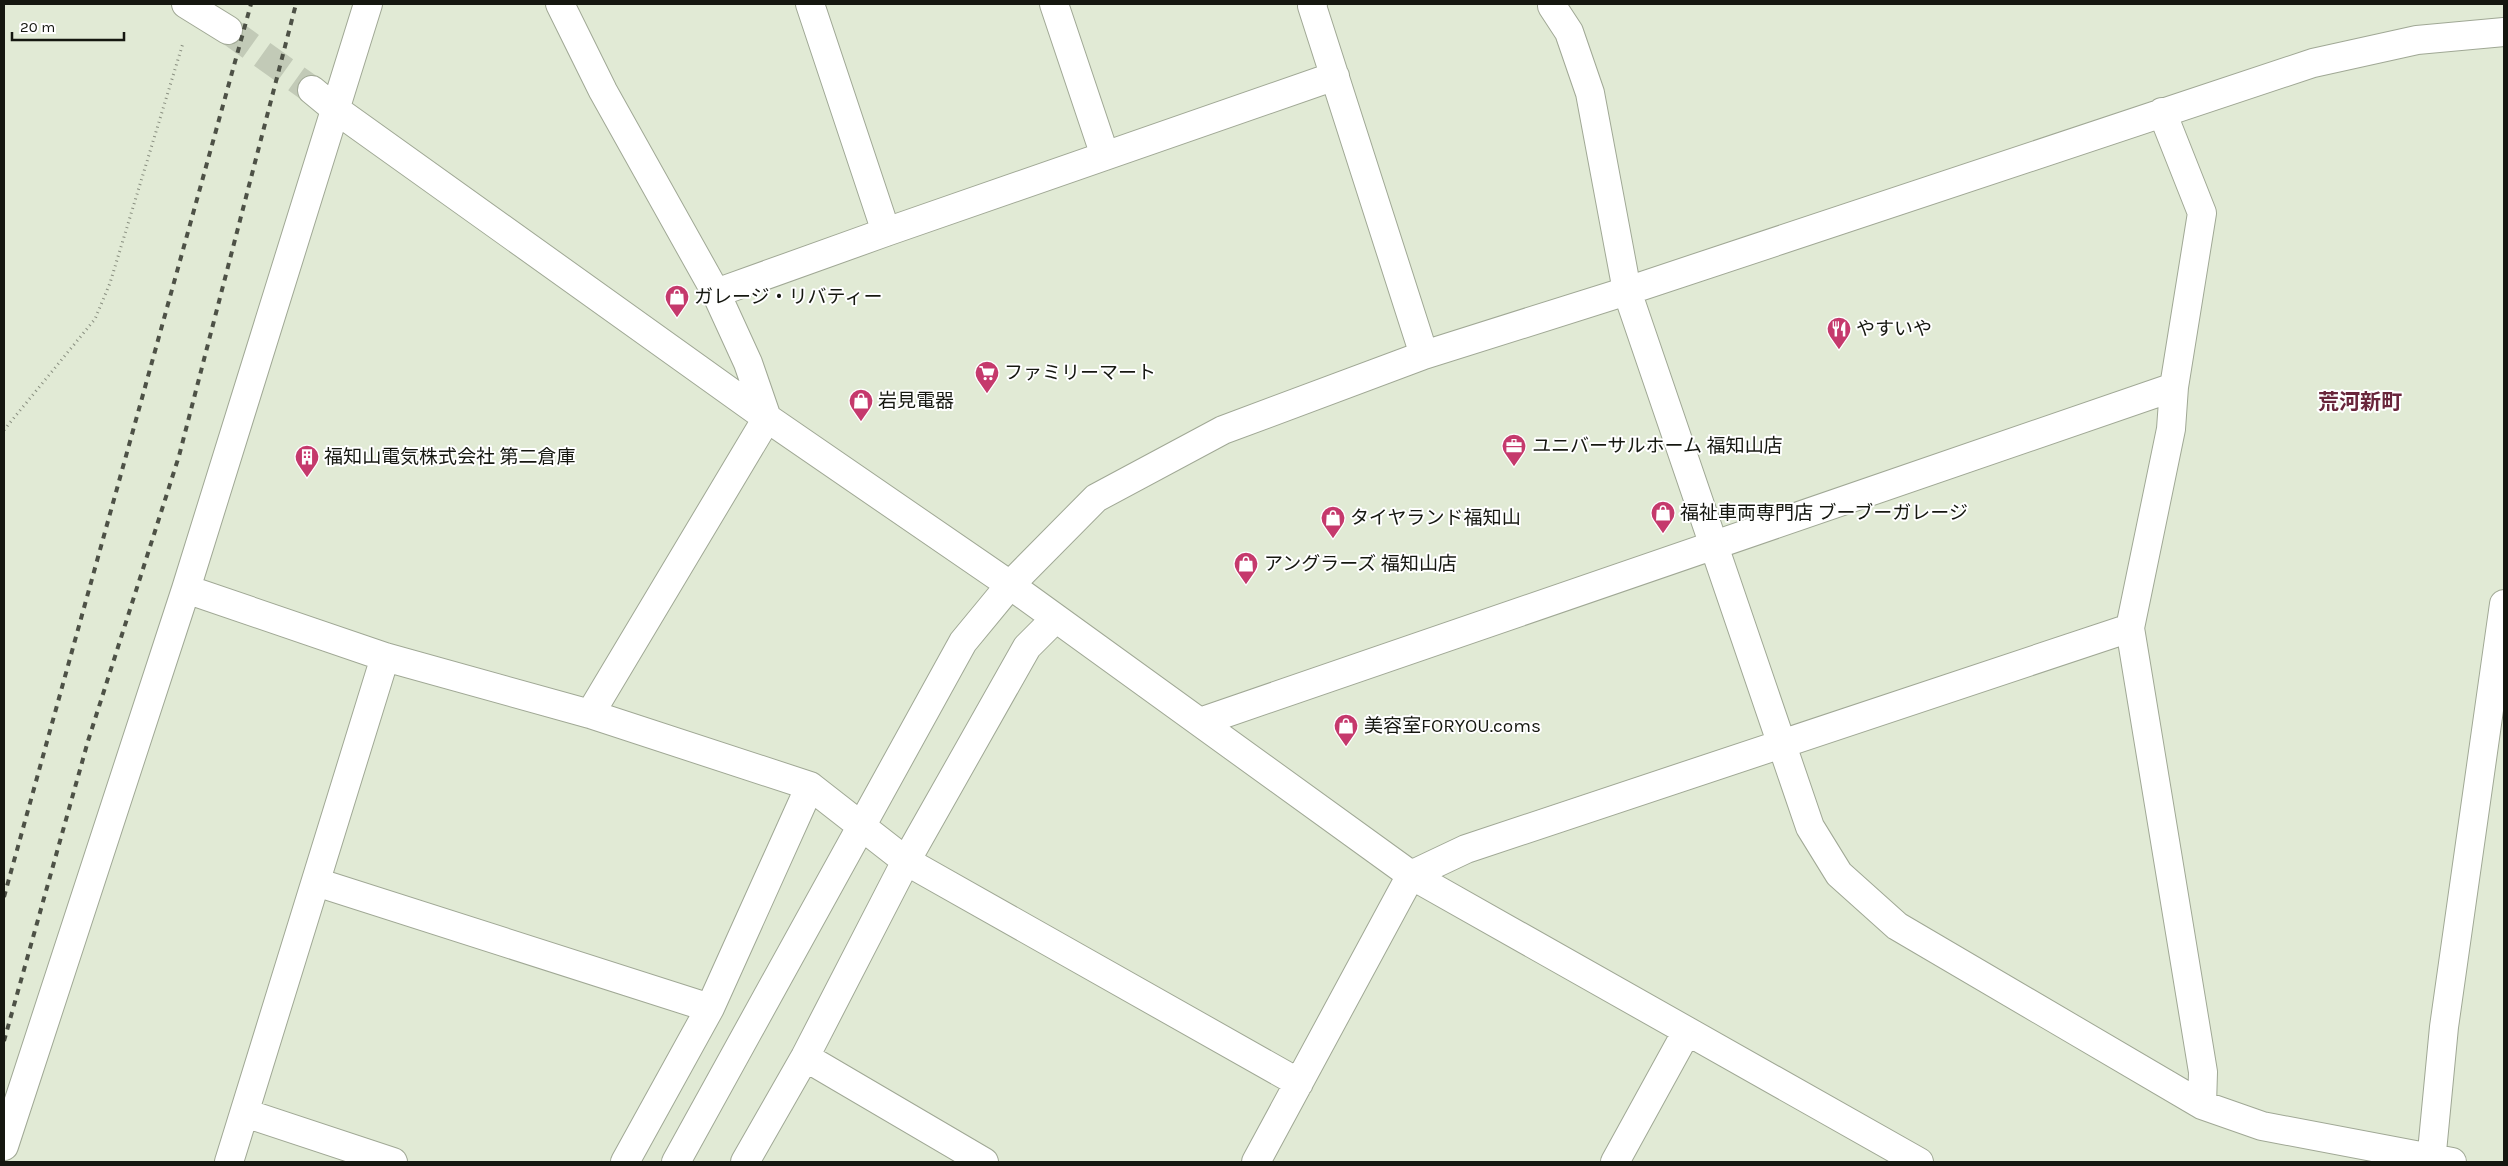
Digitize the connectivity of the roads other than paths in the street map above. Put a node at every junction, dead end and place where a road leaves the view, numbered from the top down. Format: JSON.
{"nodes":[{"id":1,"x":368,"y":4,"type":"edge"},
{"id":2,"x":560,"y":4,"type":"edge"},
{"id":3,"x":810,"y":4,"type":"edge"},
{"id":4,"x":1054,"y":4,"type":"edge"},
{"id":5,"x":1312,"y":4,"type":"edge"},
{"id":6,"x":190,"y":6,"type":"edge"},
{"id":7,"x":1552,"y":6,"type":"dead end"},
{"id":8,"x":228,"y":30,"type":"tunnel mouth"},
{"id":9,"x":2504,"y":32,"type":"edge"},
{"id":10,"x":1335,"y":76,"type":"junction"},
{"id":11,"x":312,"y":90,"type":"tunnel mouth"},
{"id":12,"x":335,"y":109,"type":"junction"},
{"id":13,"x":2162,"y":112,"type":"junction"},
{"id":14,"x":1105,"y":156,"type":"junction"},
{"id":15,"x":886,"y":232,"type":"junction"},
{"id":16,"x":1627,"y":291,"type":"junction"},
{"id":17,"x":716,"y":293,"type":"junction"},
{"id":18,"x":1424,"y":355,"type":"junction"},
{"id":19,"x":2174,"y":387,"type":"junction"},
{"id":20,"x":767,"y":418,"type":"junction"},
{"id":21,"x":1714,"y":545,"type":"junction"},
{"id":22,"x":1010,"y":585,"type":"junction"},
{"id":23,"x":186,"y":589,"type":"junction"},
{"id":24,"x":2504,"y":604,"type":"edge"},
{"id":25,"x":1055,"y":619,"type":"junction"},
{"id":26,"x":2130,"y":628,"type":"junction"},
{"id":27,"x":385,"y":657,"type":"junction"},
{"id":28,"x":590,"y":714,"type":"junction"},
{"id":29,"x":1200,"y":722,"type":"junction"},
{"id":30,"x":1780,"y":744,"type":"junction"},
{"id":31,"x":810,"y":786,"type":"junction"},
{"id":32,"x":860,"y":827,"type":"junction"},
{"id":33,"x":906,"y":862,"type":"junction"},
{"id":34,"x":1411,"y":875,"type":"junction"},
{"id":35,"x":316,"y":882,"type":"junction"},
{"id":36,"x":710,"y":1008,"type":"junction"},
{"id":37,"x":1687,"y":1031,"type":"junction"},
{"id":38,"x":805,"y":1057,"type":"junction"},
{"id":39,"x":1298,"y":1082,"type":"junction"},
{"id":40,"x":2202,"y":1105,"type":"junction"},
{"id":41,"x":245,"y":1113,"type":"junction"},
{"id":42,"x":4,"y":1146,"type":"edge"},
{"id":43,"x":2438,"y":1161,"type":"edge"},
{"id":44,"x":229,"y":1162,"type":"edge"},
{"id":45,"x":393,"y":1162,"type":"edge"},
{"id":46,"x":625,"y":1162,"type":"edge"},
{"id":47,"x":676,"y":1162,"type":"edge"},
{"id":48,"x":745,"y":1162,"type":"edge"},
{"id":49,"x":984,"y":1162,"type":"edge"},
{"id":50,"x":1256,"y":1162,"type":"edge"},
{"id":51,"x":1615,"y":1162,"type":"edge"},
{"id":52,"x":1919,"y":1162,"type":"edge"}],
"edges":[{"from":1,"to":12,"type":"street"},
{"from":2,"to":17,"type":"street"},
{"from":3,"to":15,"type":"street"},
{"from":4,"to":14,"type":"street"},
{"from":5,"to":10,"type":"street"},
{"from":6,"to":8,"type":"street"},
{"from":7,"to":16,"type":"street"},
{"from":9,"to":13,"type":"street"},
{"from":10,"to":14,"type":"street"},
{"from":10,"to":18,"type":"street"},
{"from":11,"to":12,"type":"street"},
{"from":12,"to":20,"type":"street"},
{"from":12,"to":23,"type":"street"},
{"from":13,"to":16,"type":"street"},
{"from":13,"to":19,"type":"street"},
{"from":14,"to":15,"type":"street"},
{"from":15,"to":17,"type":"street"},
{"from":16,"to":18,"type":"street"},
{"from":16,"to":21,"type":"street"},
{"from":17,"to":20,"type":"street"},
{"from":18,"to":22,"type":"street"},
{"from":19,"to":21,"type":"street"},
{"from":19,"to":26,"type":"street"},
{"from":20,"to":22,"type":"street"},
{"from":20,"to":28,"type":"street"},
{"from":21,"to":29,"type":"street"},
{"from":21,"to":30,"type":"street"},
{"from":22,"to":25,"type":"street"},
{"from":22,"to":32,"type":"street"},
{"from":23,"to":27,"type":"street"},
{"from":23,"to":42,"type":"street"},
{"from":24,"to":43,"type":"street"},
{"from":25,"to":29,"type":"street"},
{"from":25,"to":33,"type":"street"},
{"from":26,"to":30,"type":"street"},
{"from":26,"to":40,"type":"street"},
{"from":27,"to":28,"type":"street"},
{"from":27,"to":35,"type":"street"},
{"from":28,"to":31,"type":"street"},
{"from":29,"to":34,"type":"street"},
{"from":30,"to":34,"type":"street"},
{"from":30,"to":40,"type":"street"},
{"from":31,"to":32,"type":"street"},
{"from":31,"to":36,"type":"street"},
{"from":32,"to":33,"type":"street"},
{"from":32,"to":47,"type":"street"},
{"from":33,"to":38,"type":"street"},
{"from":33,"to":39,"type":"street"},
{"from":34,"to":37,"type":"street"},
{"from":34,"to":39,"type":"street"},
{"from":35,"to":36,"type":"street"},
{"from":35,"to":41,"type":"street"},
{"from":36,"to":46,"type":"street"},
{"from":37,"to":51,"type":"street"},
{"from":37,"to":52,"type":"street"},
{"from":38,"to":48,"type":"street"},
{"from":38,"to":49,"type":"street"},
{"from":39,"to":50,"type":"street"},
{"from":40,"to":43,"type":"street"},
{"from":41,"to":44,"type":"street"},
{"from":41,"to":45,"type":"street"}]}
